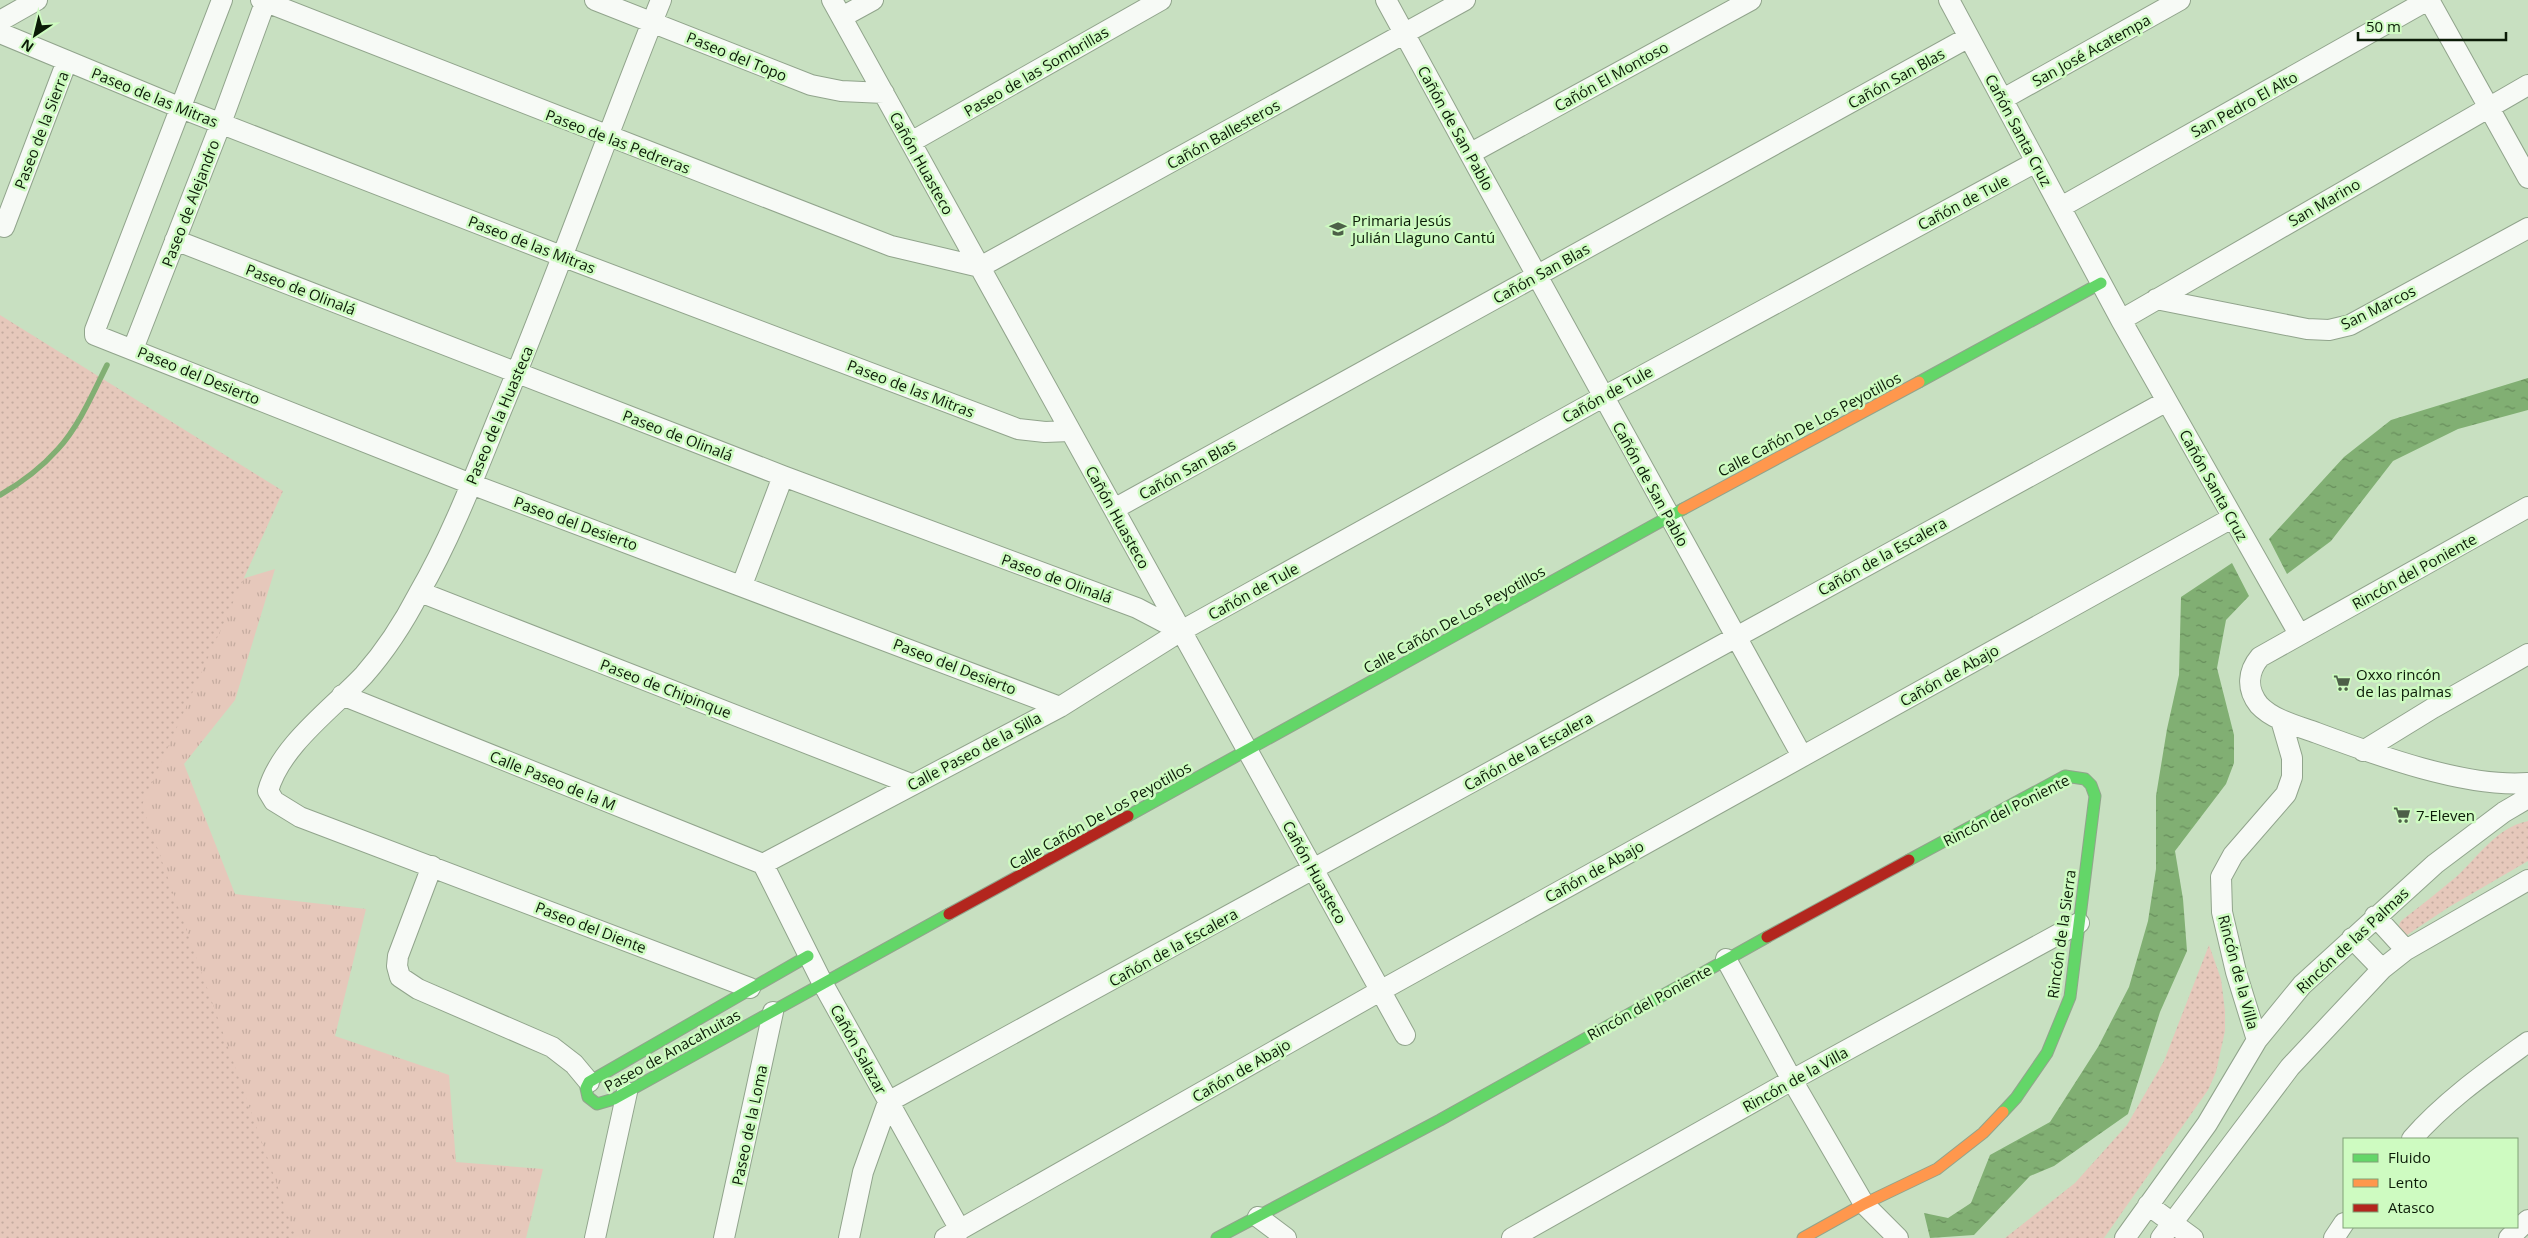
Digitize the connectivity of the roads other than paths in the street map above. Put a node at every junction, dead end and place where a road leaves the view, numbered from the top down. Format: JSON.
{"nodes":[{"id":1,"x":37,"y":0,"type":"edge"},
{"id":2,"x":222,"y":0,"type":"edge"},
{"id":3,"x":595,"y":0,"type":"edge"},
{"id":4,"x":661,"y":0,"type":"edge"},
{"id":5,"x":832,"y":0,"type":"edge"},
{"id":6,"x":873,"y":0,"type":"edge"},
{"id":7,"x":1162,"y":0,"type":"edge"},
{"id":8,"x":1386,"y":0,"type":"edge"},
{"id":9,"x":1466,"y":0,"type":"edge"},
{"id":10,"x":1751,"y":0,"type":"edge"},
{"id":11,"x":1949,"y":0,"type":"edge"},
{"id":12,"x":2180,"y":0,"type":"edge"},
{"id":13,"x":2429,"y":0,"type":"edge"},
{"id":14,"x":264,"y":1,"type":"edge"},
{"id":15,"x":842,"y":17,"type":"junction"},
{"id":16,"x":0,"y":21,"type":"edge"},
{"id":17,"x":652,"y":21,"type":"junction"},
{"id":18,"x":0,"y":33,"type":"edge"},
{"id":19,"x":1404,"y":34,"type":"junction"},
{"id":20,"x":1969,"y":37,"type":"junction"},
{"id":21,"x":67,"y":61,"type":"junction"},
{"id":22,"x":2528,"y":85,"type":"edge"},
{"id":23,"x":884,"y":93,"type":"junction"},
{"id":24,"x":2003,"y":99,"type":"junction"},
{"id":25,"x":2488,"y":107,"type":"junction"},
{"id":26,"x":181,"y":108,"type":"junction"},
{"id":27,"x":221,"y":124,"type":"junction"},
{"id":28,"x":608,"y":137,"type":"junction"},
{"id":29,"x":911,"y":142,"type":"junction"},
{"id":30,"x":1471,"y":153,"type":"junction"},
{"id":31,"x":2036,"y":162,"type":"junction"},
{"id":32,"x":2528,"y":178,"type":"edge"},
{"id":33,"x":2061,"y":207,"type":"junction"},
{"id":34,"x":4,"y":227,"type":"dead end"},
{"id":35,"x":2528,"y":228,"type":"edge"},
{"id":36,"x":175,"y":240,"type":"junction"},
{"id":37,"x":564,"y":257,"type":"junction"},
{"id":38,"x":980,"y":267,"type":"junction"},
{"id":39,"x":1536,"y":276,"type":"junction"},
{"id":40,"x":2101,"y":284,"type":"junction"},
{"id":41,"x":2156,"y":298,"type":"junction"},
{"id":42,"x":2121,"y":320,"type":"junction"},
{"id":43,"x":133,"y":349,"type":"junction"},
{"id":44,"x":517,"y":372,"type":"junction"},
{"id":45,"x":1603,"y":396,"type":"junction"},
{"id":46,"x":2167,"y":401,"type":"junction"},
{"id":47,"x":1070,"y":431,"type":"junction"},
{"id":48,"x":783,"y":476,"type":"junction"},
{"id":49,"x":471,"y":484,"type":"junction"},
{"id":50,"x":2528,"y":507,"type":"edge"},
{"id":51,"x":1114,"y":509,"type":"junction"},
{"id":52,"x":1669,"y":517,"type":"junction"},
{"id":53,"x":2232,"y":518,"type":"junction"},
{"id":54,"x":742,"y":585,"type":"junction"},
{"id":55,"x":420,"y":592,"type":"junction"},
{"id":56,"x":1181,"y":631,"type":"junction"},
{"id":57,"x":2299,"y":634,"type":"junction"},
{"id":58,"x":1736,"y":635,"type":"junction"},
{"id":59,"x":2528,"y":654,"type":"edge"},
{"id":60,"x":342,"y":695,"type":"junction"},
{"id":61,"x":1060,"y":706,"type":"junction"},
{"id":62,"x":2281,"y":720,"type":"junction"},
{"id":63,"x":1248,"y":750,"type":"junction"},
{"id":64,"x":2363,"y":751,"type":"junction"},
{"id":65,"x":1802,"y":756,"type":"junction"},
{"id":66,"x":2084,"y":777,"type":"joint"},
{"id":67,"x":2528,"y":783,"type":"edge"},
{"id":68,"x":911,"y":784,"type":"junction"},
{"id":69,"x":268,"y":790,"type":"joint"},
{"id":70,"x":2528,"y":798,"type":"edge"},
{"id":71,"x":763,"y":864,"type":"junction"},
{"id":72,"x":432,"y":866,"type":"junction"},
{"id":73,"x":1314,"y":870,"type":"junction"},
{"id":74,"x":2528,"y":880,"type":"edge"},
{"id":75,"x":2375,"y":916,"type":"junction"},
{"id":76,"x":2079,"y":924,"type":"junction"},
{"id":77,"x":2352,"y":938,"type":"junction"},
{"id":78,"x":2406,"y":950,"type":"junction"},
{"id":79,"x":808,"y":956,"type":"junction"},
{"id":80,"x":1726,"y":959,"type":"junction"},
{"id":81,"x":2382,"y":969,"type":"junction"},
{"id":82,"x":823,"y":984,"type":"junction"},
{"id":83,"x":750,"y":988,"type":"junction"},
{"id":84,"x":1380,"y":991,"type":"junction"},
{"id":85,"x":773,"y":1012,"type":"junction"},
{"id":86,"x":1405,"y":1035,"type":"dead end"},
{"id":87,"x":2257,"y":1040,"type":"junction"},
{"id":88,"x":2528,"y":1042,"type":"edge"},
{"id":89,"x":1792,"y":1080,"type":"junction"},
{"id":90,"x":589,"y":1082,"type":"junction"},
{"id":91,"x":627,"y":1092,"type":"junction"},
{"id":92,"x":888,"y":1102,"type":"junction"},
{"id":93,"x":2413,"y":1138,"type":"edge"},
{"id":94,"x":1864,"y":1204,"type":"junction"},
{"id":95,"x":2148,"y":1205,"type":"junction"},
{"id":96,"x":1258,"y":1217,"type":"junction"},
{"id":97,"x":2528,"y":1220,"type":"edge"},
{"id":98,"x":2343,"y":1224,"type":"edge"},
{"id":99,"x":2167,"y":1230,"type":"edge"},
{"id":100,"x":953,"y":1234,"type":"edge"},
{"id":101,"x":595,"y":1238,"type":"edge"},
{"id":102,"x":724,"y":1238,"type":"edge"},
{"id":103,"x":849,"y":1238,"type":"edge"},
{"id":104,"x":1217,"y":1238,"type":"edge"},
{"id":105,"x":1286,"y":1238,"type":"edge"},
{"id":106,"x":1512,"y":1238,"type":"edge"},
{"id":107,"x":1803,"y":1238,"type":"edge"},
{"id":108,"x":1898,"y":1238,"type":"edge"},
{"id":109,"x":2125,"y":1238,"type":"edge"},
{"id":110,"x":2193,"y":1238,"type":"edge"},
{"id":111,"x":2334,"y":1238,"type":"edge"},
{"id":112,"x":2509,"y":1238,"type":"edge"}],
"edges":[{"from":1,"to":16,"type":"street"},
{"from":2,"to":26,"type":"street"},
{"from":3,"to":17,"type":"street","name":"Paseo del Topo"},
{"from":4,"to":17,"type":"street","name":"Paseo de la Huasteca"},
{"from":5,"to":15,"type":"street","name":"Cañón Huasteco"},
{"from":6,"to":15,"type":"street"},
{"from":7,"to":29,"type":"street","name":"Paseo de las Sombrillas"},
{"from":8,"to":19,"type":"street","name":"Cañón de San Pablo"},
{"from":9,"to":19,"type":"street","name":"Cañón Ballesteros"},
{"from":10,"to":30,"type":"street","name":"Cañón El Montoso"},
{"from":11,"to":20,"type":"street","name":"Cañón Santa Cruz"},
{"from":12,"to":24,"type":"street","name":"San José Acatempa"},
{"from":13,"to":25,"type":"street"},
{"from":13,"to":33,"type":"street","name":"San Pedro El Alto"},
{"from":14,"to":27,"type":"street","name":"Paseo de Alejandro"},
{"from":14,"to":28,"type":"street","name":"Paseo de las Pedreras"},
{"from":15,"to":23,"type":"street","name":"Cañón Huasteco"},
{"from":17,"to":23,"type":"street","name":"Paseo del Topo"},
{"from":17,"to":28,"type":"street","name":"Paseo de la Huasteca"},
{"from":18,"to":21,"type":"street","name":"Paseo de las Mitras"},
{"from":19,"to":30,"type":"street","name":"Cañón de San Pablo"},
{"from":19,"to":38,"type":"street","name":"Cañón Ballesteros"},
{"from":20,"to":24,"type":"street","name":"Cañón Santa Cruz"},
{"from":20,"to":39,"type":"street","name":"Cañón San Blas"},
{"from":21,"to":26,"type":"street","name":"Paseo de las Mitras"},
{"from":21,"to":34,"type":"street","name":"Paseo de la Sierra"},
{"from":22,"to":25,"type":"street","name":"San Marino"},
{"from":23,"to":29,"type":"street","name":"Cañón Huasteco"},
{"from":24,"to":31,"type":"street","name":"Cañón Santa Cruz"},
{"from":25,"to":32,"type":"street"},
{"from":25,"to":41,"type":"street","name":"San Marino"},
{"from":26,"to":27,"type":"street","name":"Paseo de las Mitras"},
{"from":26,"to":43,"type":"street","name":"Paseo del Desierto"},
{"from":27,"to":36,"type":"street","name":"Paseo de Alejandro"},
{"from":27,"to":37,"type":"street","name":"Paseo de las Mitras"},
{"from":28,"to":37,"type":"street","name":"Paseo de la Huasteca"},
{"from":28,"to":38,"type":"street","name":"Paseo de las Pedreras"},
{"from":29,"to":38,"type":"street","name":"Cañón Huasteco"},
{"from":30,"to":39,"type":"street","name":"Cañón de San Pablo"},
{"from":31,"to":33,"type":"street","name":"Cañón Santa Cruz"},
{"from":31,"to":45,"type":"street","name":"Cañón de Tule"},
{"from":33,"to":40,"type":"street","name":"Cañón Santa Cruz"},
{"from":35,"to":41,"type":"street","name":"San Marcos"},
{"from":36,"to":43,"type":"street","name":"Paseo de Alejandro"},
{"from":36,"to":44,"type":"street","name":"Paseo de Olinalá"},
{"from":37,"to":44,"type":"street","name":"Paseo de la Huasteca"},
{"from":37,"to":47,"type":"street","name":"Paseo de las Mitras"},
{"from":38,"to":47,"type":"street","name":"Cañón Huasteco"},
{"from":39,"to":45,"type":"street","name":"Cañón de San Pablo"},
{"from":39,"to":51,"type":"street","name":"Cañón San Blas"},
{"from":40,"to":42,"type":"street","name":"Cañón Santa Cruz"},
{"from":40,"to":52,"type":"street","name":"Calle Cañón De Los Peyotillos"},
{"from":41,"to":42,"type":"street","name":"San Marino"},
{"from":42,"to":46,"type":"street","name":"Cañón Santa Cruz"},
{"from":43,"to":49,"type":"street","name":"Paseo del Desierto"},
{"from":44,"to":48,"type":"street","name":"Paseo de Olinalá"},
{"from":44,"to":49,"type":"street","name":"Paseo de la Huasteca"},
{"from":45,"to":52,"type":"street","name":"Cañón de San Pablo"},
{"from":45,"to":56,"type":"street","name":"Cañón de Tule"},
{"from":46,"to":53,"type":"street","name":"Cañón Santa Cruz"},
{"from":46,"to":58,"type":"street","name":"Cañón de la Escalera"},
{"from":47,"to":51,"type":"street","name":"Cañón Huasteco"},
{"from":48,"to":54,"type":"street"},
{"from":48,"to":56,"type":"street","name":"Paseo de Olinalá"},
{"from":49,"to":54,"type":"street","name":"Paseo del Desierto"},
{"from":49,"to":55,"type":"street","name":"Paseo de la Huasteca"},
{"from":50,"to":57,"type":"street","name":"Rincón del Poniente"},
{"from":51,"to":56,"type":"street","name":"Cañón Huasteco"},
{"from":52,"to":58,"type":"street","name":"Cañón de San Pablo"},
{"from":52,"to":63,"type":"street","name":"Calle Cañón De Los Peyotillos"},
{"from":53,"to":57,"type":"street","name":"Cañón Santa Cruz"},
{"from":53,"to":65,"type":"street","name":"Cañón de Abajo"},
{"from":54,"to":61,"type":"street","name":"Paseo del Desierto"},
{"from":55,"to":60,"type":"street","name":"Paseo de la Huasteca"},
{"from":55,"to":68,"type":"street","name":"Paseo de Chipinque"},
{"from":56,"to":61,"type":"street","name":"Calle Paseo de la Silla"},
{"from":56,"to":63,"type":"street","name":"Cañón Huasteco"},
{"from":57,"to":62,"type":"street"},
{"from":58,"to":65,"type":"street","name":"Cañón de San Pablo"},
{"from":58,"to":73,"type":"street","name":"Cañón de la Escalera"},
{"from":59,"to":64,"type":"street"},
{"from":60,"to":69,"type":"street","name":"Paseo de la Huasteca"},
{"from":60,"to":71,"type":"street","name":"Calle Paseo de la M"},
{"from":61,"to":68,"type":"street","name":"Calle Paseo de la Silla"},
{"from":62,"to":64,"type":"street"},
{"from":62,"to":87,"type":"street","name":"Rincón de la Villa"},
{"from":63,"to":73,"type":"street","name":"Cañón Huasteco"},
{"from":63,"to":82,"type":"street","name":"Calle Cañón De Los Peyotillos"},
{"from":64,"to":67,"type":"street"},
{"from":65,"to":84,"type":"street","name":"Cañón de Abajo"},
{"from":66,"to":76,"type":"street","name":"Rincón de la Sierra"},
{"from":66,"to":80,"type":"street","name":"Rincón del Poniente"},
{"from":68,"to":71,"type":"street","name":"Calle Paseo de la Silla"},
{"from":69,"to":72,"type":"street","name":"Paseo del Diente"},
{"from":70,"to":75,"type":"street","name":"Rincón de las Palmas"},
{"from":71,"to":79,"type":"street","name":"Cañón Salazar"},
{"from":72,"to":83,"type":"street","name":"Paseo del Diente"},
{"from":72,"to":90,"type":"street"},
{"from":73,"to":84,"type":"street","name":"Cañón Huasteco"},
{"from":73,"to":92,"type":"street","name":"Cañón de la Escalera"},
{"from":74,"to":78,"type":"street"},
{"from":75,"to":77,"type":"street","name":"Rincón de las Palmas"},
{"from":75,"to":78,"type":"street"},
{"from":76,"to":89,"type":"street","name":"Rincón de la Villa"},
{"from":76,"to":94,"type":"street","name":"Rincón de la Sierra"},
{"from":77,"to":81,"type":"street"},
{"from":77,"to":87,"type":"street","name":"Rincón de las Palmas"},
{"from":78,"to":81,"type":"street"},
{"from":79,"to":82,"type":"street","name":"Cañón Salazar"},
{"from":79,"to":83,"type":"street","name":"Paseo de Anacahuitas"},
{"from":80,"to":89,"type":"street"},
{"from":80,"to":96,"type":"street","name":"Rincón del Poniente"},
{"from":81,"to":99,"type":"street"},
{"from":82,"to":85,"type":"street","name":"Paseo de Anacahuitas"},
{"from":82,"to":92,"type":"street","name":"Cañón Salazar"},
{"from":83,"to":90,"type":"street","name":"Paseo de Anacahuitas"},
{"from":84,"to":86,"type":"street","name":"Cañón Huasteco"},
{"from":84,"to":100,"type":"street","name":"Cañón de Abajo"},
{"from":85,"to":91,"type":"street","name":"Paseo de Anacahuitas"},
{"from":85,"to":102,"type":"street","name":"Paseo de la Loma"},
{"from":87,"to":95,"type":"street","name":"Rincón de las Palmas"},
{"from":88,"to":93,"type":"street"},
{"from":89,"to":94,"type":"street"},
{"from":89,"to":106,"type":"street","name":"Rincón de la Villa"},
{"from":90,"to":91,"type":"street","name":"Paseo de Anacahuitas"},
{"from":91,"to":101,"type":"street"},
{"from":92,"to":100,"type":"street","name":"Cañón Salazar"},
{"from":92,"to":103,"type":"street"},
{"from":94,"to":107,"type":"street","name":"Rincón de la Sierra"},
{"from":94,"to":108,"type":"street"},
{"from":95,"to":99,"type":"street"},
{"from":95,"to":109,"type":"street","name":"Rincón de las Palmas"},
{"from":96,"to":104,"type":"street","name":"Rincón del Poniente"},
{"from":96,"to":105,"type":"street"},
{"from":97,"to":112,"type":"street"},
{"from":98,"to":111,"type":"street"},
{"from":99,"to":110,"type":"street"}]}
